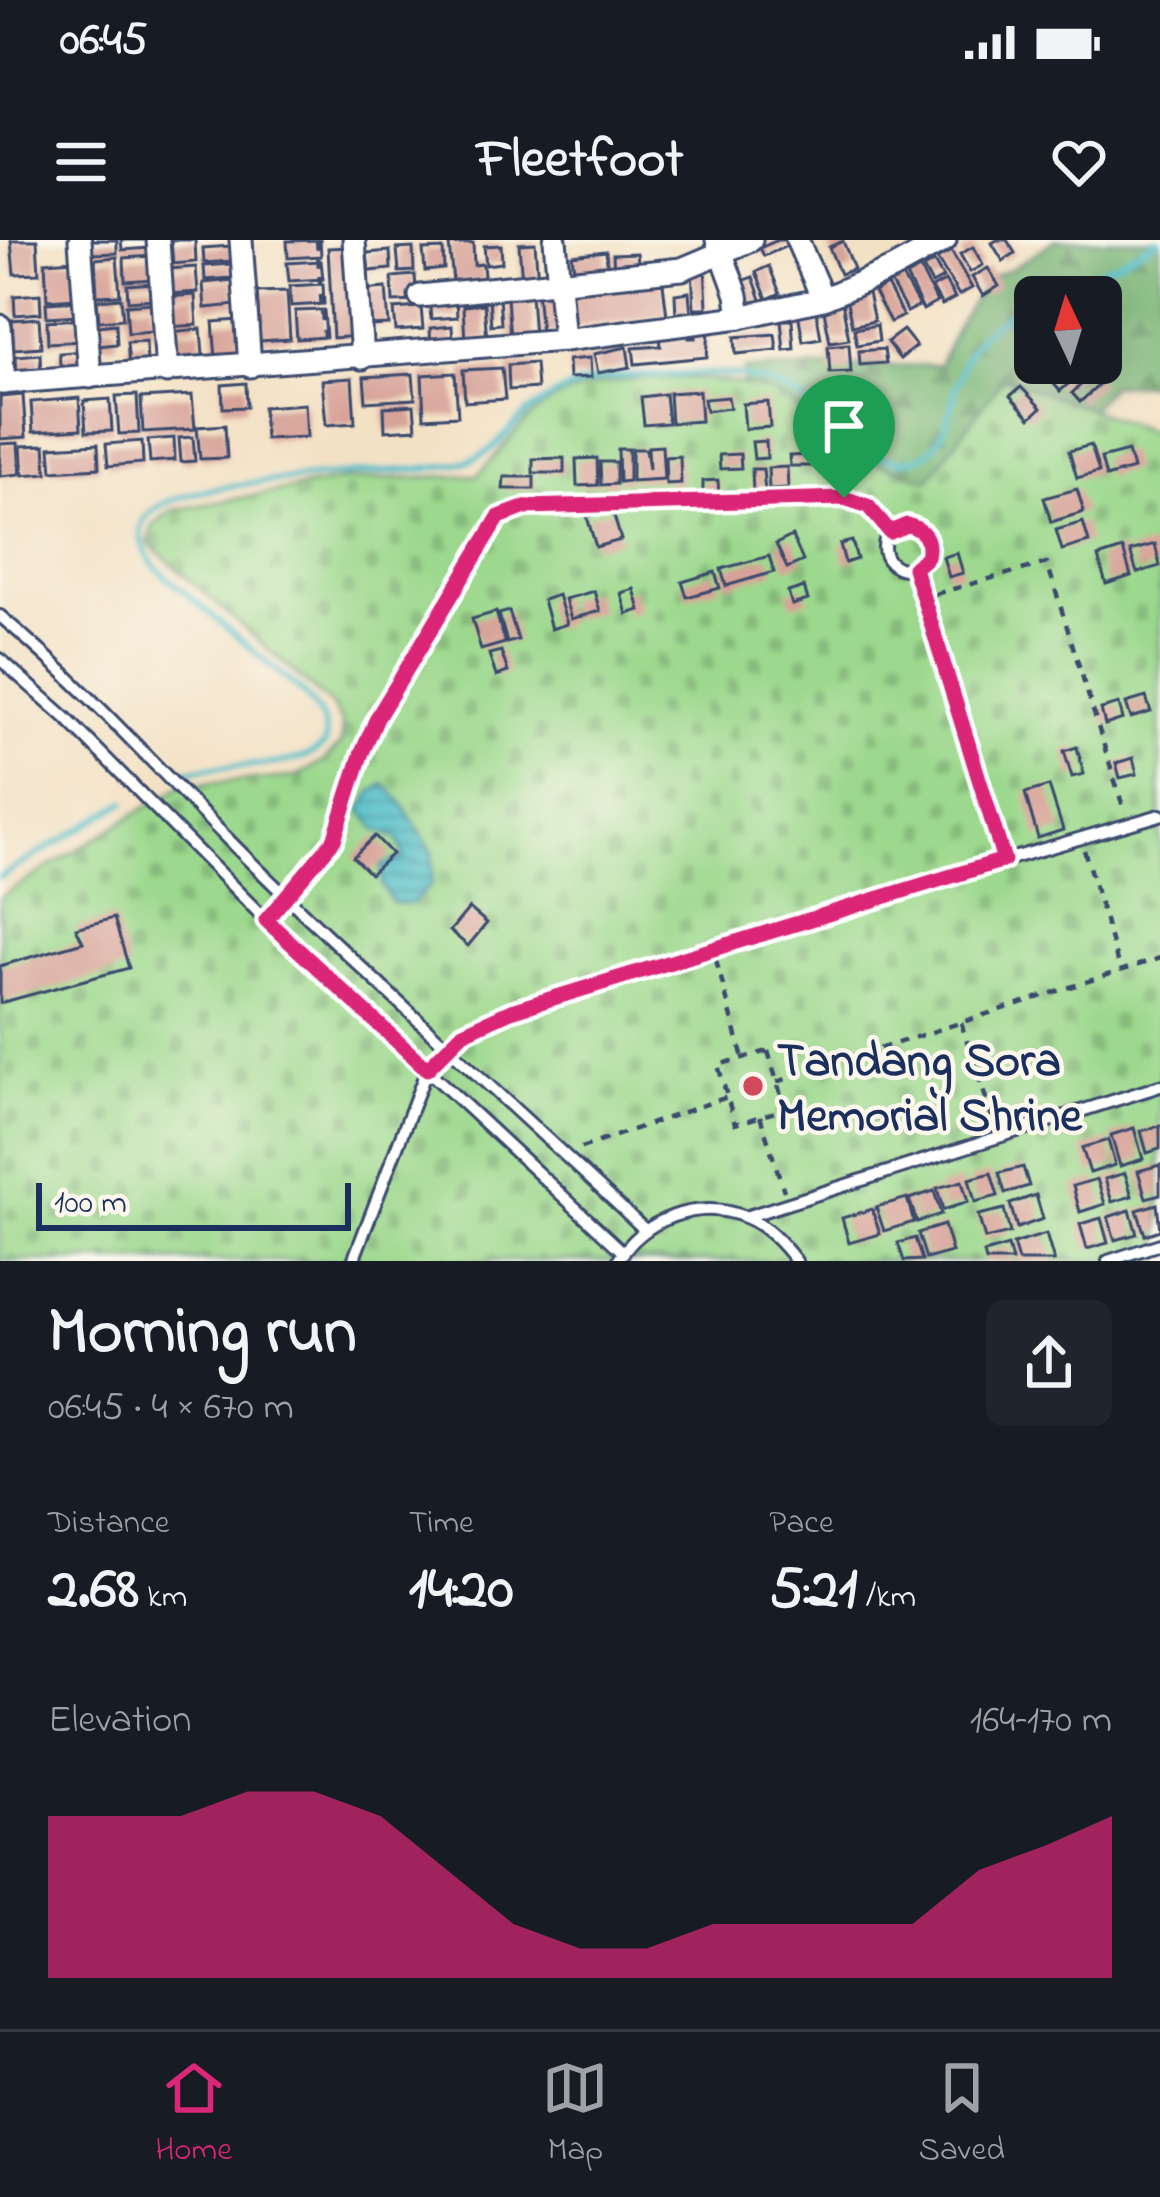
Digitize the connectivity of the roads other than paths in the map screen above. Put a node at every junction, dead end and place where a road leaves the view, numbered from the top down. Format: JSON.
{"nodes":[{"id":1,"x":80,"y":240,"type":"edge"},
{"id":2,"x":158,"y":240,"type":"edge"},
{"id":3,"x":241,"y":240,"type":"edge"},
{"id":4,"x":354,"y":240,"type":"edge"},
{"id":5,"x":555,"y":240,"type":"edge"},
{"id":6,"x":751,"y":240,"type":"edge"},
{"id":7,"x":796,"y":240,"type":"edge"},
{"id":8,"x":943,"y":240,"type":"edge"},
{"id":9,"x":720,"y":247,"type":"edge"},
{"id":10,"x":559,"y":284,"type":"junction"},
{"id":11,"x":420,"y":296,"type":"dead end"},
{"id":12,"x":823,"y":299,"type":"junction"},
{"id":13,"x":740,"y":317,"type":"junction"},
{"id":14,"x":0,"y":326,"type":"edge"},
{"id":15,"x":565,"y":340,"type":"junction"},
{"id":16,"x":362,"y":358,"type":"junction"},
{"id":17,"x":250,"y":366,"type":"junction"},
{"id":18,"x":167,"y":372,"type":"junction"},
{"id":19,"x":90,"y":377,"type":"junction"},
{"id":20,"x":2,"y":383,"type":"edge"},
{"id":21,"x":890,"y":532,"type":"junction"},
{"id":22,"x":914,"y":568,"type":"junction"},
{"id":23,"x":0,"y":616,"type":"edge"},
{"id":24,"x":0,"y":659,"type":"edge"},
{"id":25,"x":1160,"y":815,"type":"edge"},
{"id":26,"x":1004,"y":860,"type":"junction"},
{"id":27,"x":287,"y":897,"type":"junction"},
{"id":28,"x":266,"y":920,"type":"junction"},
{"id":29,"x":445,"y":1048,"type":"junction"},
{"id":30,"x":427,"y":1069,"type":"junction"},
{"id":31,"x":1160,"y":1086,"type":"edge"},
{"id":32,"x":745,"y":1217,"type":"junction"},
{"id":33,"x":645,"y":1230,"type":"junction"},
{"id":34,"x":1160,"y":1244,"type":"edge"},
{"id":35,"x":620,"y":1257,"type":"edge"},
{"id":36,"x":353,"y":1261,"type":"edge"},
{"id":37,"x":796,"y":1261,"type":"edge"},
{"id":38,"x":1108,"y":1261,"type":"edge"}],
"edges":[{"from":1,"to":19,"type":"street"},
{"from":2,"to":18,"type":"street"},
{"from":3,"to":17,"type":"street"},
{"from":4,"to":16,"type":"street"},
{"from":5,"to":10,"type":"street"},
{"from":6,"to":9,"type":"street"},
{"from":7,"to":12,"type":"street"},
{"from":8,"to":12,"type":"street"},
{"from":9,"to":10,"type":"street"},
{"from":9,"to":13,"type":"street"},
{"from":10,"to":11,"type":"street"},
{"from":10,"to":15,"type":"street"},
{"from":12,"to":13,"type":"street"},
{"from":13,"to":15,"type":"street"},
{"from":14,"to":20,"type":"street"},
{"from":15,"to":16,"type":"street"},
{"from":16,"to":17,"type":"street"},
{"from":17,"to":18,"type":"street"},
{"from":18,"to":19,"type":"street"},
{"from":19,"to":20,"type":"street"},
{"from":21,"to":22,"type":"lane"},
{"from":21,"to":22,"type":"lane"},
{"from":21,"to":27,"type":"lane"},
{"from":22,"to":26,"type":"lane"},
{"from":23,"to":27,"type":"lane"},
{"from":24,"to":28,"type":"lane"},
{"from":25,"to":26,"type":"lane"},
{"from":26,"to":29,"type":"lane"},
{"from":27,"to":28,"type":"lane"},
{"from":27,"to":29,"type":"lane"},
{"from":28,"to":30,"type":"lane"},
{"from":29,"to":30,"type":"lane"},
{"from":29,"to":33,"type":"lane"},
{"from":30,"to":35,"type":"lane"},
{"from":30,"to":36,"type":"lane"},
{"from":31,"to":32,"type":"lane"},
{"from":32,"to":33,"type":"lane"},
{"from":32,"to":37,"type":"lane"},
{"from":33,"to":35,"type":"lane"},
{"from":34,"to":38,"type":"lane"}]}
